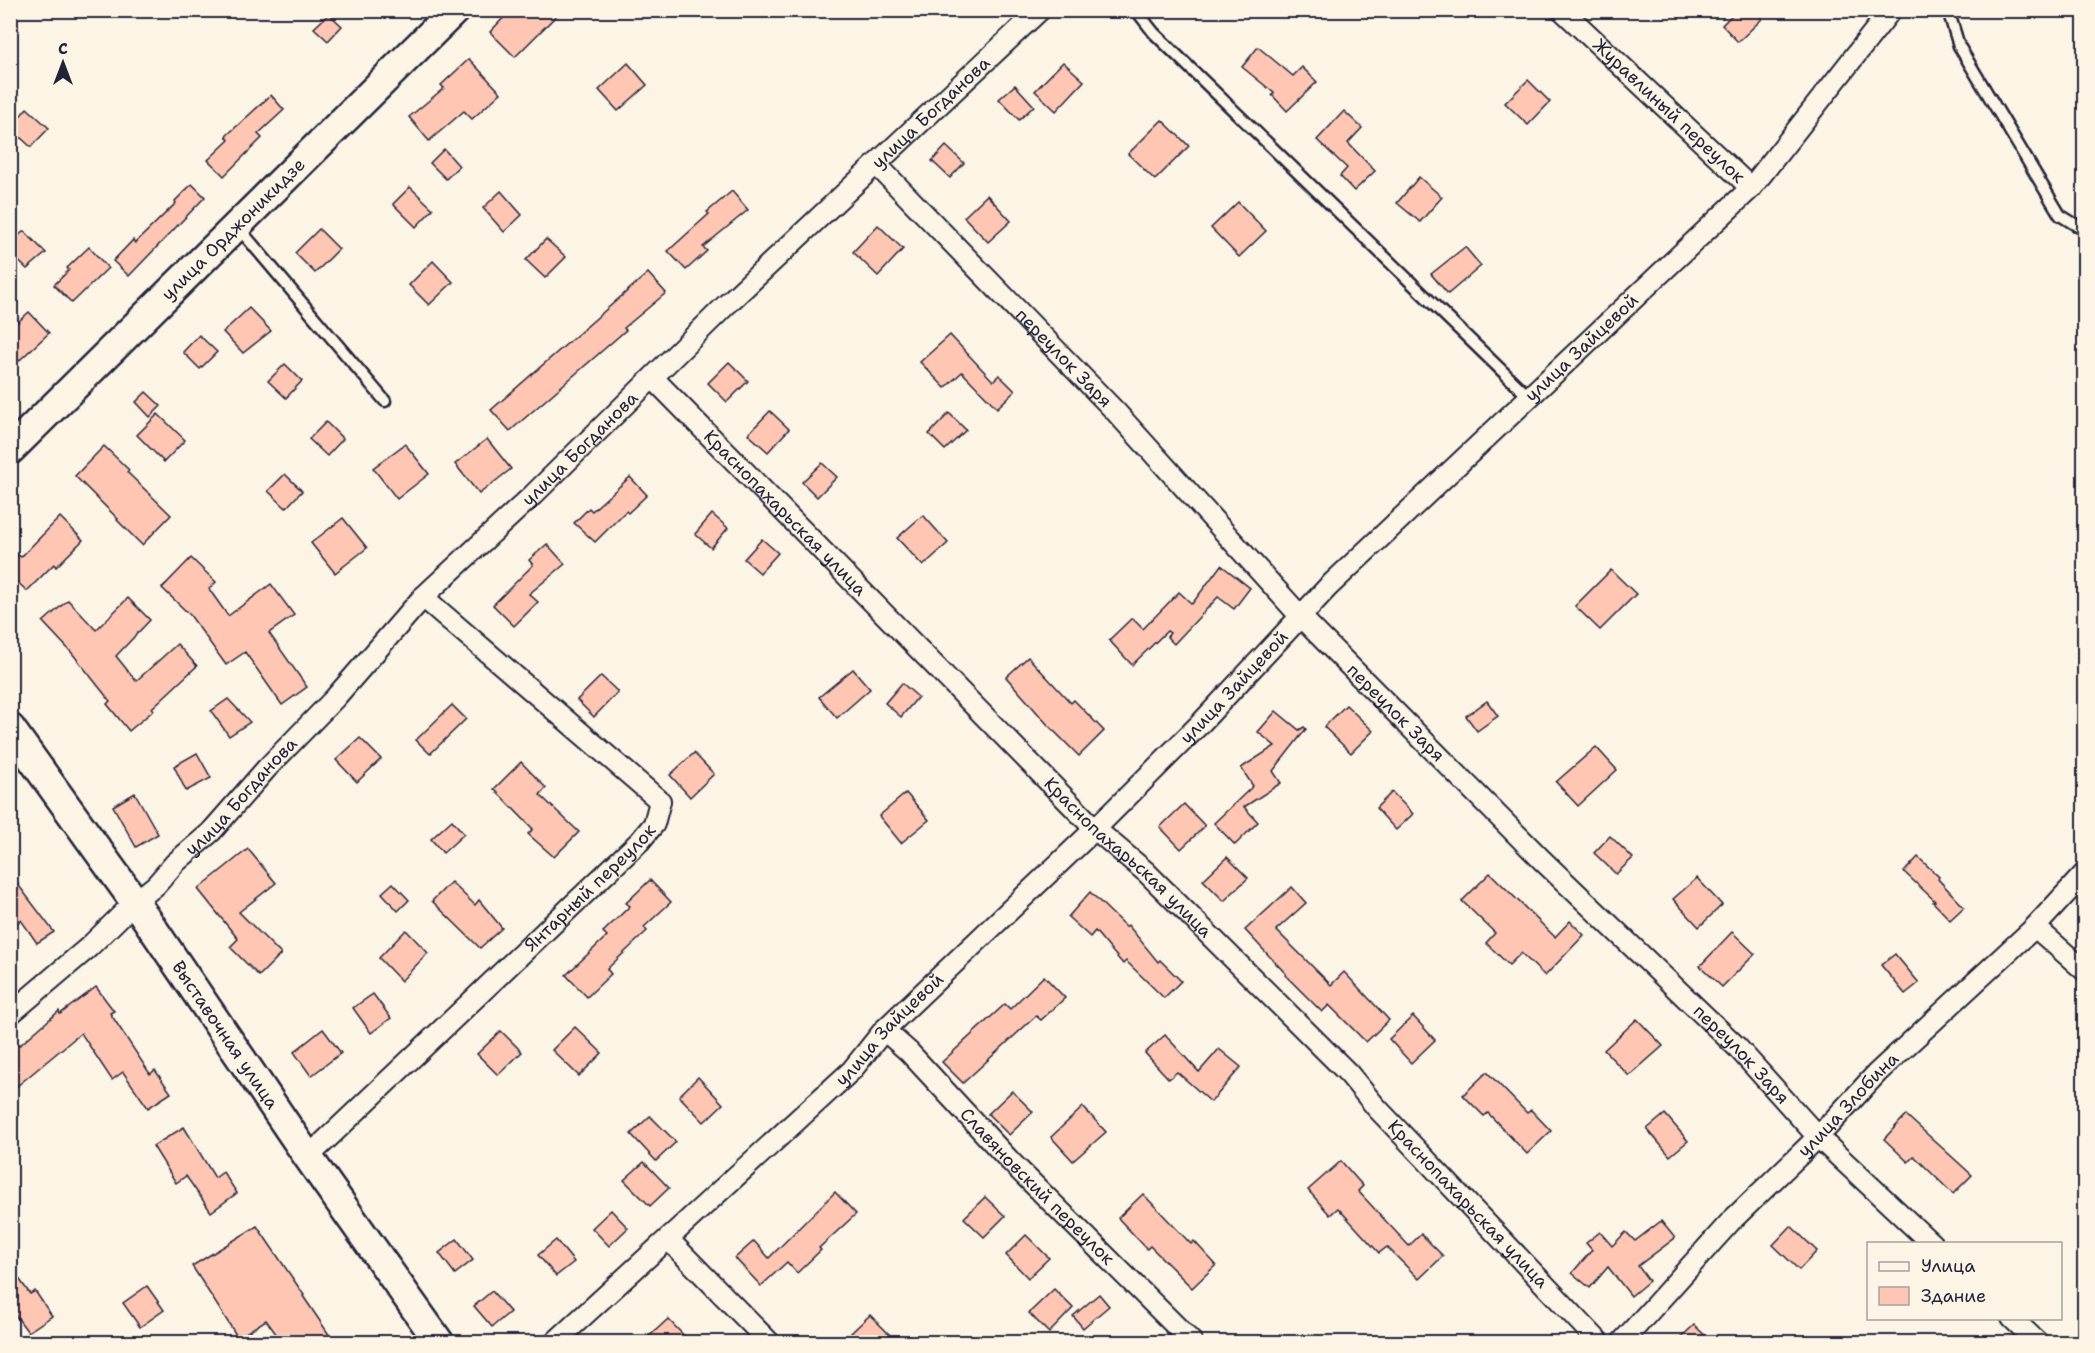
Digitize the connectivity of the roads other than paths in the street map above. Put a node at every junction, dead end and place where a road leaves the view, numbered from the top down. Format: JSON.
{"nodes":[{"id":1,"x":455,"y":10,"type":"edge"},
{"id":2,"x":1040,"y":10,"type":"edge"},
{"id":3,"x":1136,"y":10,"type":"edge"},
{"id":4,"x":1562,"y":10,"type":"edge"},
{"id":5,"x":1891,"y":10,"type":"edge"},
{"id":6,"x":1948,"y":10,"type":"edge"},
{"id":7,"x":876,"y":164,"type":"junction"},
{"id":8,"x":1751,"y":188,"type":"junction"},
{"id":9,"x":237,"y":226,"type":"junction"},
{"id":10,"x":2085,"y":230,"type":"edge"},
{"id":11,"x":653,"y":378,"type":"junction"},
{"id":12,"x":1529,"y":397,"type":"junction"},
{"id":13,"x":385,"y":401,"type":"dead end"},
{"id":14,"x":10,"y":450,"type":"edge"},
{"id":15,"x":423,"y":597,"type":"junction"},
{"id":16,"x":1300,"y":617,"type":"junction"},
{"id":17,"x":10,"y":728,"type":"edge"},
{"id":18,"x":1095,"y":829,"type":"junction"},
{"id":19,"x":2085,"y":874,"type":"edge"},
{"id":20,"x":135,"y":902,"type":"junction"},
{"id":21,"x":2035,"y":927,"type":"junction"},
{"id":22,"x":2085,"y":970,"type":"edge"},
{"id":23,"x":10,"y":1014,"type":"edge"},
{"id":24,"x":884,"y":1030,"type":"junction"},
{"id":25,"x":1818,"y":1137,"type":"junction"},
{"id":26,"x":308,"y":1157,"type":"junction"},
{"id":27,"x":668,"y":1239,"type":"junction"},
{"id":28,"x":1930,"y":1242,"type":"edge"},
{"id":29,"x":2014,"y":1320,"type":"edge"},
{"id":30,"x":439,"y":1342,"type":"edge"},
{"id":31,"x":555,"y":1342,"type":"edge"},
{"id":32,"x":769,"y":1342,"type":"edge"},
{"id":33,"x":1192,"y":1342,"type":"edge"},
{"id":34,"x":1599,"y":1342,"type":"edge"},
{"id":35,"x":1622,"y":1342,"type":"edge"},
{"id":36,"x":2037,"y":1342,"type":"edge"}],
"edges":[{"from":1,"to":9,"type":"street","name":"улица Орджоникидзе"},
{"from":2,"to":7,"type":"street","name":"улица Богданова"},
{"from":3,"to":12,"type":"lane"},
{"from":4,"to":8,"type":"street","name":"Журавлиный переулок"},
{"from":5,"to":8,"type":"street","name":"улица Зайцевой"},
{"from":6,"to":10,"type":"lane"},
{"from":7,"to":11,"type":"street","name":"улица Богданова"},
{"from":7,"to":16,"type":"street","name":"переулок Заря"},
{"from":8,"to":12,"type":"street","name":"улица Зайцевой"},
{"from":9,"to":13,"type":"lane"},
{"from":9,"to":14,"type":"street","name":"улица Орджоникидзе"},
{"from":11,"to":15,"type":"street","name":"улица Богданова"},
{"from":11,"to":18,"type":"street","name":"Краснопахарьская улица"},
{"from":12,"to":16,"type":"street","name":"улица Зайцевой"},
{"from":15,"to":20,"type":"street","name":"улица Богданова"},
{"from":15,"to":26,"type":"street","name":"Янтарный переулок"},
{"from":16,"to":18,"type":"street","name":"улица Зайцевой"},
{"from":16,"to":25,"type":"street","name":"переулок Заря"},
{"from":17,"to":20,"type":"street","name":"Выставочная улица"},
{"from":18,"to":24,"type":"street","name":"улица Зайцевой"},
{"from":18,"to":34,"type":"street","name":"Краснопахарьская улица"},
{"from":19,"to":21,"type":"street","name":"улица Злобина"},
{"from":20,"to":23,"type":"street","name":"улица Богданова"},
{"from":20,"to":26,"type":"street","name":"Выставочная улица"},
{"from":21,"to":22,"type":"street"},
{"from":21,"to":25,"type":"street","name":"улица Злобина"},
{"from":24,"to":27,"type":"street","name":"улица Зайцевой"},
{"from":24,"to":33,"type":"street","name":"Славяновский переулок"},
{"from":25,"to":28,"type":"street","name":"переулок Заря"},
{"from":25,"to":35,"type":"street","name":"улица Злобина"},
{"from":26,"to":30,"type":"street","name":"Выставочная улица"},
{"from":27,"to":31,"type":"street","name":"улица Зайцевой"},
{"from":27,"to":32,"type":"street"},
{"from":29,"to":36,"type":"street"}]}
